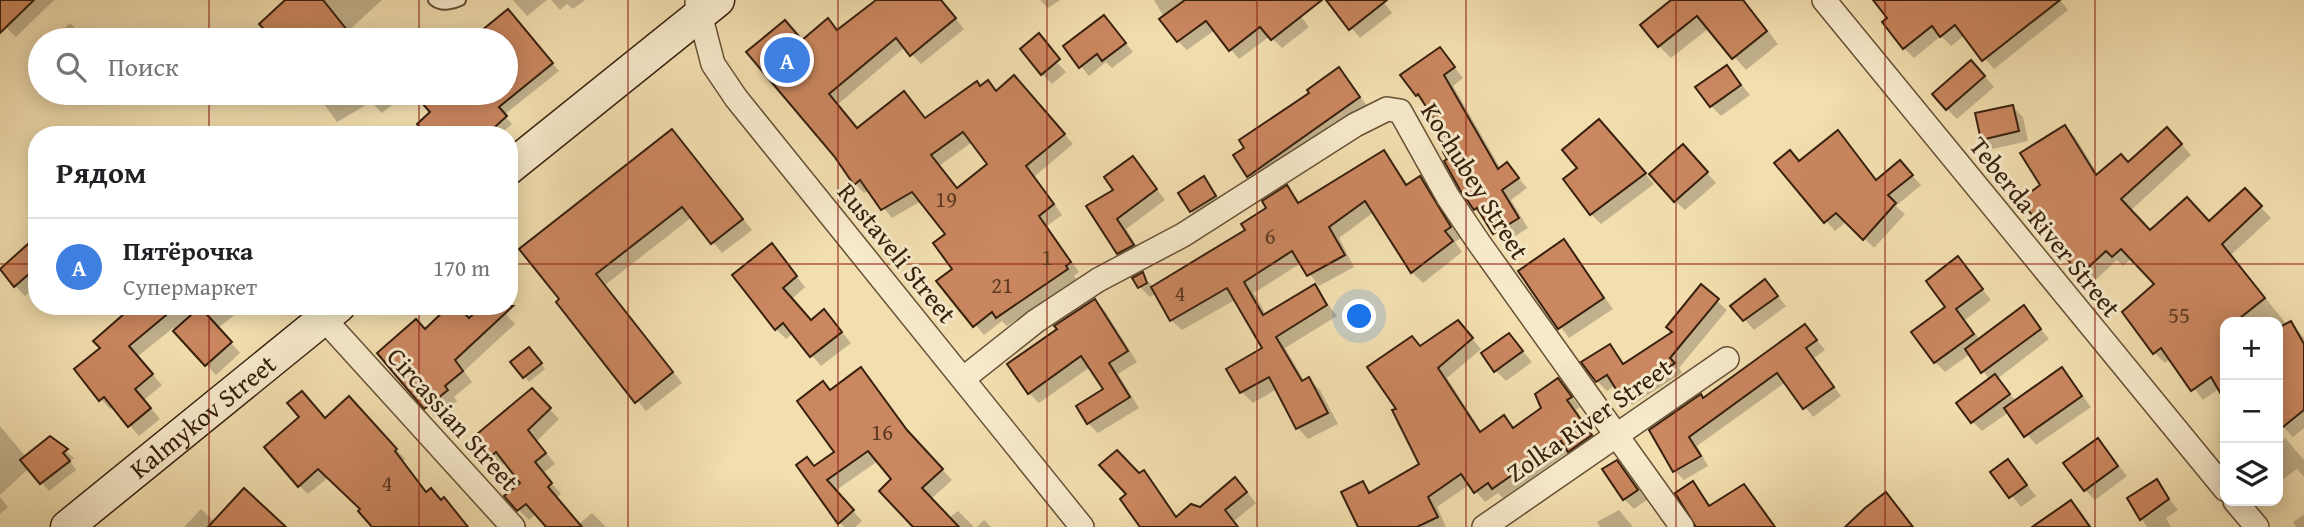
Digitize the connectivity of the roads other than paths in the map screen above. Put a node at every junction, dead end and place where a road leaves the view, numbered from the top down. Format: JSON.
{"nodes":[{"id":1,"x":434,"y":0,"type":"edge"},
{"id":2,"x":460,"y":0,"type":"edge"},
{"id":3,"x":1824,"y":0,"type":"edge"},
{"id":4,"x":705,"y":5,"type":"edge"},
{"id":5,"x":518,"y":161,"type":"edge"},
{"id":6,"x":328,"y":315,"type":"edge"},
{"id":7,"x":335,"y":315,"type":"edge"},
{"id":8,"x":1727,"y":359,"type":"dead end"},
{"id":9,"x":964,"y":378,"type":"junction"},
{"id":10,"x":1618,"y":435,"type":"junction"},
{"id":11,"x":2220,"y":483,"type":"edge"},
{"id":12,"x":2239,"y":506,"type":"edge"},
{"id":13,"x":67,"y":527,"type":"edge"},
{"id":14,"x":513,"y":527,"type":"edge"},
{"id":15,"x":1082,"y":527,"type":"edge"},
{"id":16,"x":1484,"y":527,"type":"edge"},
{"id":17,"x":1682,"y":527,"type":"edge"},
{"id":18,"x":2257,"y":527,"type":"edge"}],
"edges":[{"from":1,"to":2,"type":"lane"},
{"from":3,"to":11,"type":"street","name":"Teberda River Street"},
{"from":4,"to":5,"type":"street"},
{"from":4,"to":9,"type":"street","name":"Rustaveli Street"},
{"from":6,"to":13,"type":"street","name":"Kalmykov Street"},
{"from":7,"to":14,"type":"street","name":"Circassian Street"},
{"from":8,"to":10,"type":"street","name":"Zolka River Street"},
{"from":9,"to":10,"type":"street","name":"Kochubey Street"},
{"from":9,"to":15,"type":"street","name":"Rustaveli Street"},
{"from":10,"to":16,"type":"street","name":"Zolka River Street"},
{"from":10,"to":17,"type":"street","name":"Kochubey Street"},
{"from":12,"to":18,"type":"street"}]}
